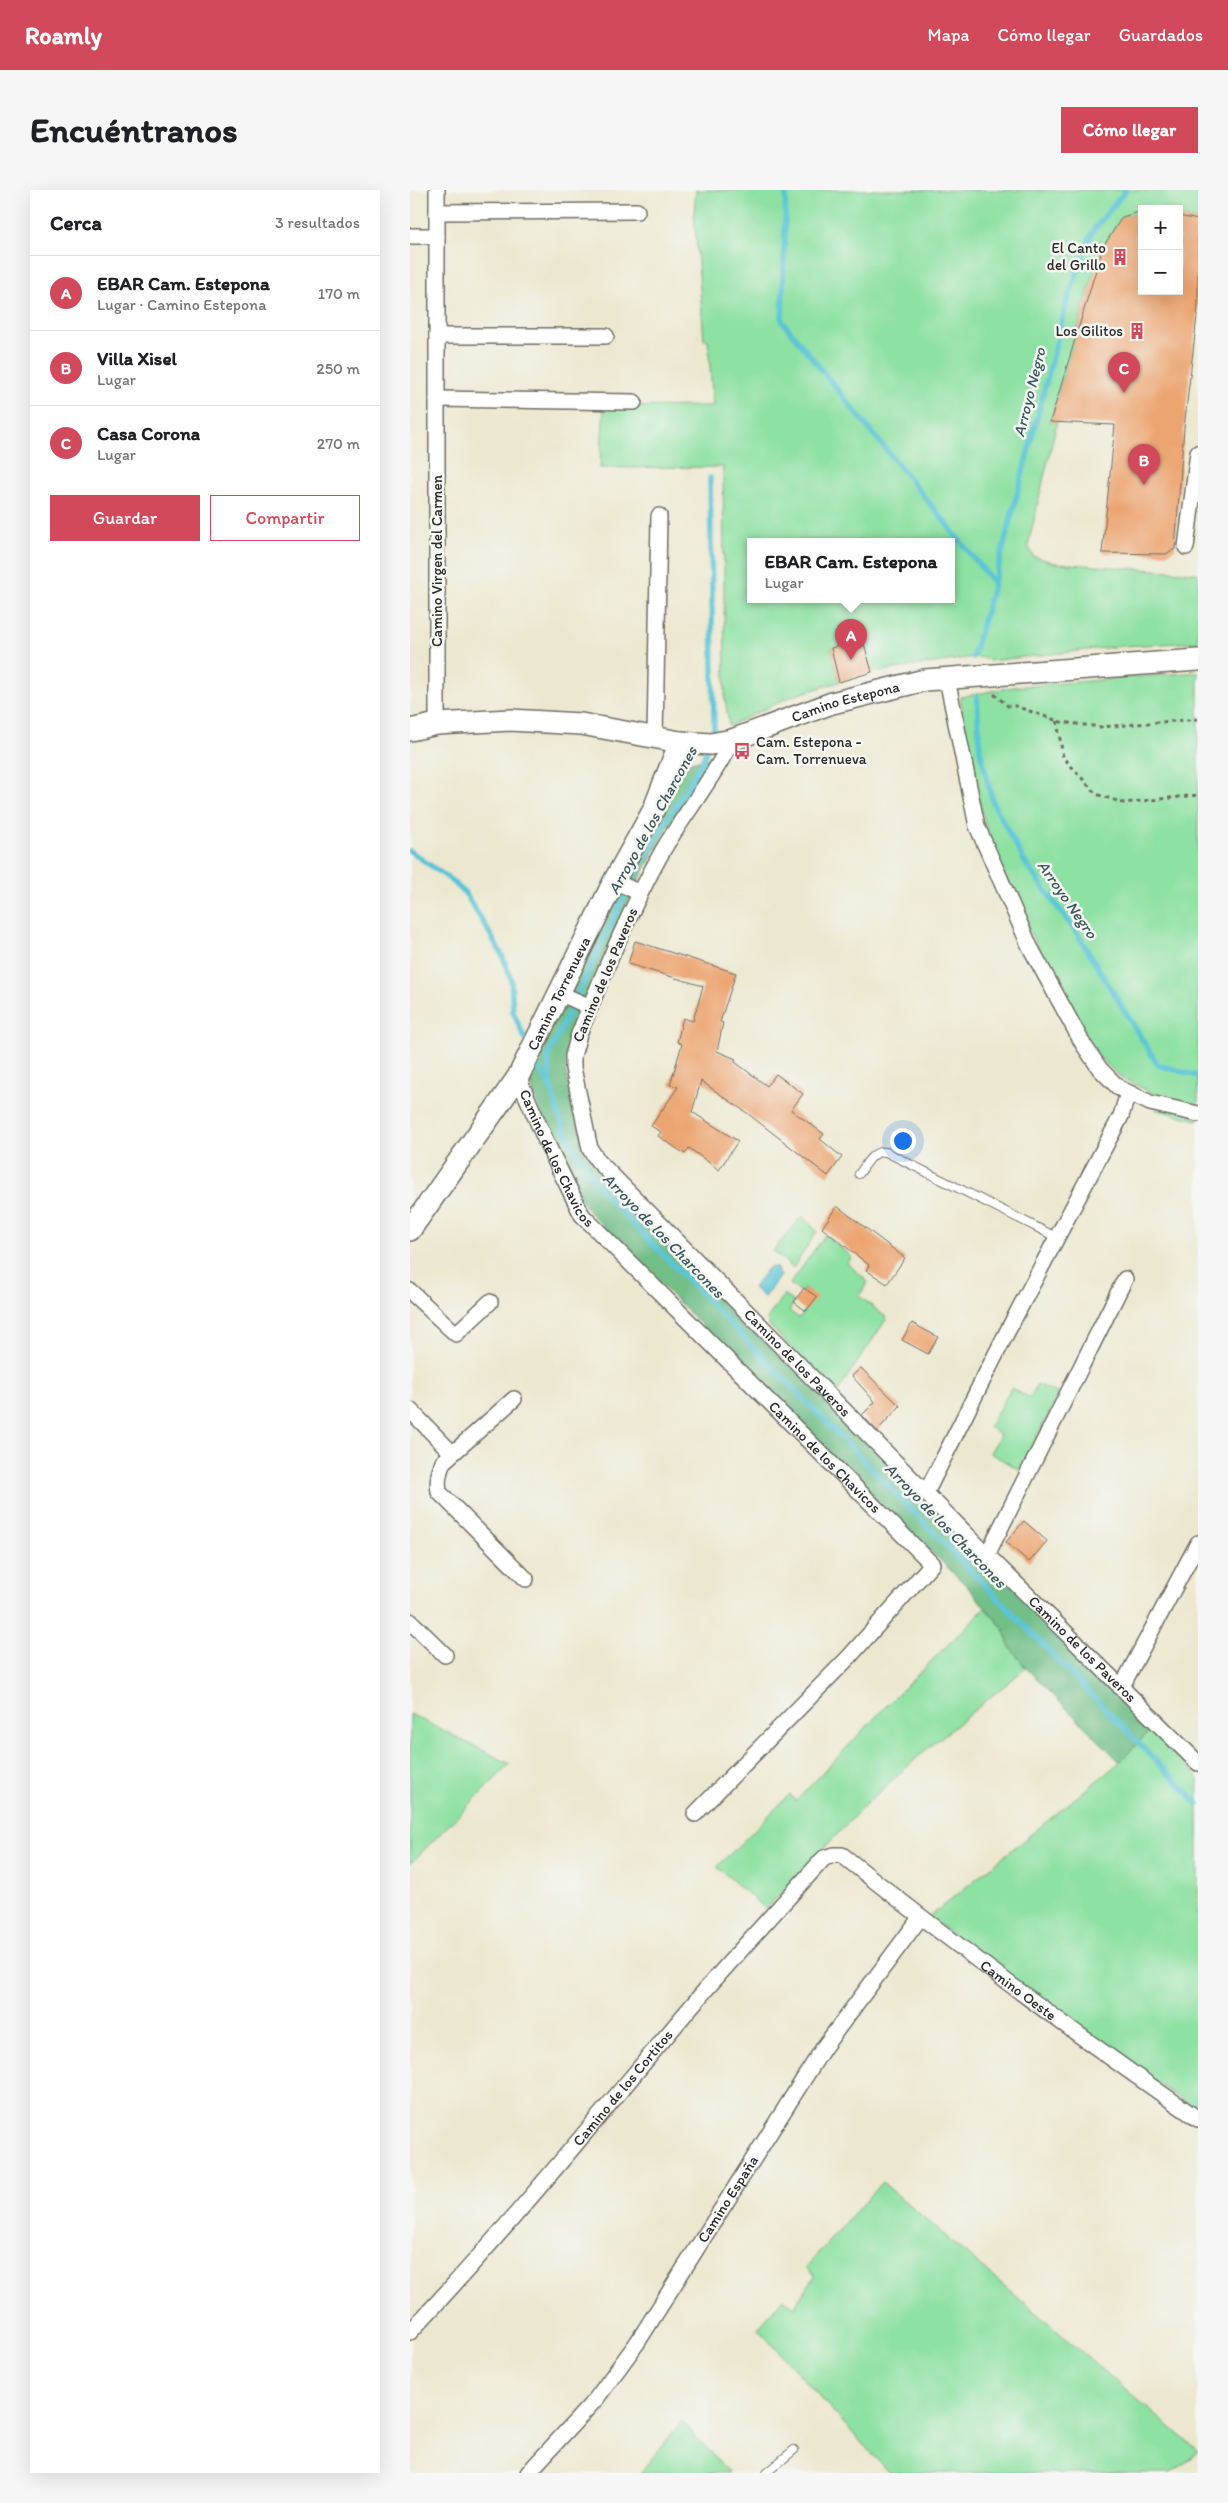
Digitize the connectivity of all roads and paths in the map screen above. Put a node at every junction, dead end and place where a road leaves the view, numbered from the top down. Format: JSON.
{"nodes":[{"id":1,"x":437,"y":190,"type":"edge"},
{"id":2,"x":437,"y":212,"type":"junction"},
{"id":3,"x":637,"y":212,"type":"dead end"},
{"id":4,"x":410,"y":236,"type":"edge"},
{"id":5,"x":437,"y":236,"type":"junction"},
{"id":6,"x":437,"y":336,"type":"junction"},
{"id":7,"x":606,"y":336,"type":"dead end"},
{"id":8,"x":437,"y":399,"type":"junction"},
{"id":9,"x":634,"y":402,"type":"dead end"},
{"id":10,"x":1198,"y":453,"type":"edge"},
{"id":11,"x":659,"y":516,"type":"dead end"},
{"id":12,"x":1186,"y":547,"type":"dead end"},
{"id":13,"x":1198,"y":660,"type":"edge"},
{"id":14,"x":986,"y":675,"type":"junction"},
{"id":15,"x":946,"y":678,"type":"junction"},
{"id":16,"x":1198,"y":719,"type":"edge"},
{"id":17,"x":1057,"y":721,"type":"junction"},
{"id":18,"x":437,"y":724,"type":"junction"},
{"id":19,"x":410,"y":730,"type":"edge"},
{"id":20,"x":655,"y":738,"type":"junction"},
{"id":21,"x":728,"y":741,"type":"junction"},
{"id":22,"x":690,"y":743,"type":"junction"},
{"id":23,"x":1198,"y":795,"type":"edge"},
{"id":24,"x":627,"y":887,"type":"junction"},
{"id":25,"x":563,"y":995,"type":"junction"},
{"id":26,"x":586,"y":1005,"type":"junction"},
{"id":27,"x":518,"y":1077,"type":"junction"},
{"id":28,"x":1128,"y":1093,"type":"junction"},
{"id":29,"x":1198,"y":1114,"type":"edge"},
{"id":30,"x":859,"y":1174,"type":"dead end"},
{"id":31,"x":410,"y":1230,"type":"edge"},
{"id":32,"x":1056,"y":1236,"type":"junction"},
{"id":33,"x":1125,"y":1279,"type":"dead end"},
{"id":34,"x":410,"y":1291,"type":"edge"},
{"id":35,"x":490,"y":1302,"type":"dead end"},
{"id":36,"x":514,"y":1399,"type":"dead end"},
{"id":37,"x":410,"y":1410,"type":"edge"},
{"id":38,"x":452,"y":1453,"type":"junction"},
{"id":39,"x":926,"y":1494,"type":"junction"},
{"id":40,"x":1198,"y":1543,"type":"edge"},
{"id":41,"x":987,"y":1555,"type":"junction"},
{"id":42,"x":526,"y":1579,"type":"dead end"},
{"id":43,"x":410,"y":1621,"type":"edge"},
{"id":44,"x":445,"y":1655,"type":"dead end"},
{"id":45,"x":1121,"y":1688,"type":"junction"},
{"id":46,"x":1198,"y":1763,"type":"edge"},
{"id":47,"x":695,"y":1814,"type":"dead end"},
{"id":48,"x":842,"y":1855,"type":"joint"},
{"id":49,"x":920,"y":1918,"type":"junction"},
{"id":50,"x":1198,"y":2119,"type":"edge"},
{"id":51,"x":410,"y":2332,"type":"edge"},
{"id":52,"x":794,"y":2450,"type":"dead end"},
{"id":53,"x":528,"y":2473,"type":"edge"},
{"id":54,"x":766,"y":2473,"type":"edge"}],
"edges":[{"from":1,"to":2,"type":"street","name":"Camino Virgen del Carmen"},
{"from":2,"to":3,"type":"street"},
{"from":2,"to":5,"type":"street","name":"Camino Virgen del Carmen"},
{"from":4,"to":5,"type":"street"},
{"from":5,"to":6,"type":"street","name":"Camino Virgen del Carmen"},
{"from":6,"to":7,"type":"street"},
{"from":6,"to":8,"type":"street","name":"Camino Virgen del Carmen"},
{"from":8,"to":9,"type":"street"},
{"from":8,"to":18,"type":"street","name":"Camino Virgen del Carmen"},
{"from":10,"to":12,"type":"street"},
{"from":11,"to":20,"type":"street"},
{"from":13,"to":14,"type":"main road","name":"Camino Estepona"},
{"from":14,"to":15,"type":"main road","name":"Camino Estepona"},
{"from":14,"to":17,"type":"path"},
{"from":15,"to":21,"type":"main road","name":"Camino Estepona"},
{"from":15,"to":28,"type":"street"},
{"from":16,"to":17,"type":"path"},
{"from":17,"to":23,"type":"path"},
{"from":18,"to":19,"type":"main road","name":"Camino Estepona"},
{"from":18,"to":20,"type":"main road","name":"Camino Estepona"},
{"from":20,"to":22,"type":"main road","name":"Camino Estepona"},
{"from":21,"to":22,"type":"main road","name":"Camino Estepona"},
{"from":21,"to":24,"type":"street","name":"Camino de los Paveros"},
{"from":22,"to":24,"type":"main road","name":"Camino Torrenueva"},
{"from":24,"to":25,"type":"main road","name":"Camino Torrenueva"},
{"from":24,"to":26,"type":"street","name":"Camino de los Paveros"},
{"from":25,"to":26,"type":"street"},
{"from":25,"to":27,"type":"main road","name":"Camino Torrenueva"},
{"from":26,"to":39,"type":"street","name":"Camino de los Paveros"},
{"from":27,"to":31,"type":"main road","name":"Camino Torrenueva"},
{"from":27,"to":47,"type":"street","name":"Camino de los Chavicos"},
{"from":28,"to":29,"type":"street"},
{"from":28,"to":32,"type":"street"},
{"from":30,"to":32,"type":"lane"},
{"from":32,"to":39,"type":"street"},
{"from":33,"to":41,"type":"street"},
{"from":34,"to":35,"type":"street"},
{"from":36,"to":38,"type":"street"},
{"from":37,"to":38,"type":"street"},
{"from":38,"to":42,"type":"street"},
{"from":39,"to":41,"type":"street","name":"Camino de los Paveros"},
{"from":40,"to":45,"type":"street"},
{"from":41,"to":45,"type":"street","name":"Camino de los Paveros"},
{"from":43,"to":44,"type":"street"},
{"from":45,"to":46,"type":"street","name":"Camino de los Paveros"},
{"from":48,"to":49,"type":"street","name":"Camino Oeste"},
{"from":48,"to":51,"type":"street","name":"Camino de los Cortitos"},
{"from":49,"to":50,"type":"street","name":"Camino Oeste"},
{"from":49,"to":53,"type":"street","name":"Camino España"},
{"from":52,"to":54,"type":"lane"}]}
